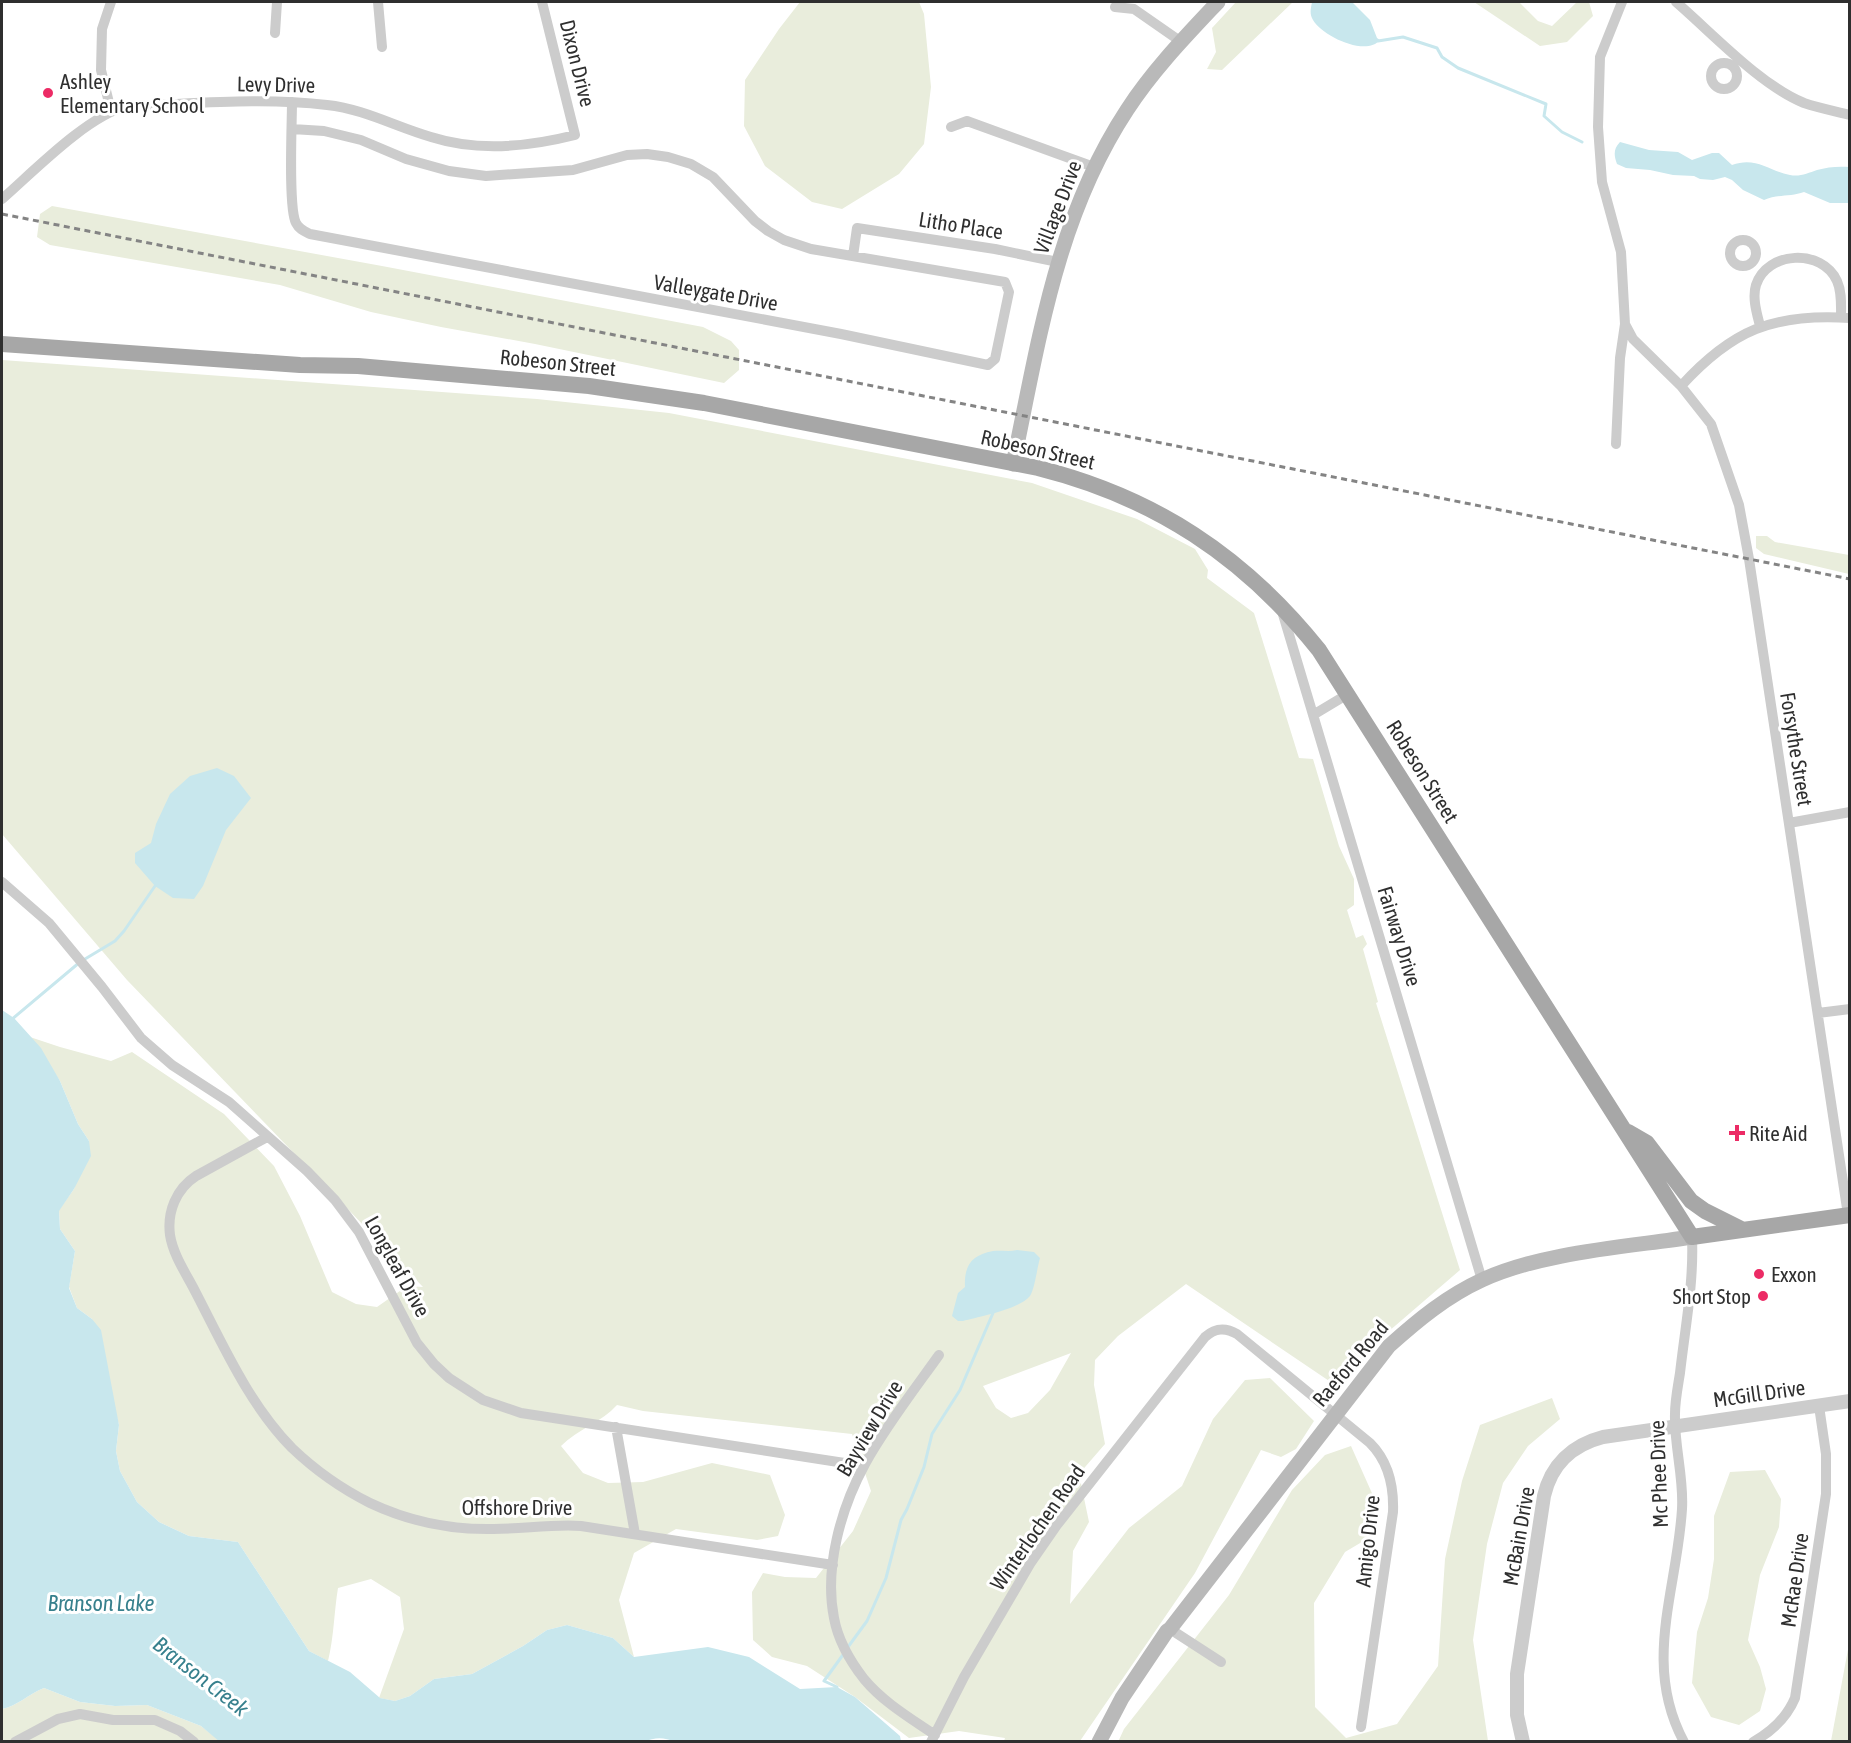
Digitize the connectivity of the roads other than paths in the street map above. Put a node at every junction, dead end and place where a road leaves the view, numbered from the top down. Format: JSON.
{"nodes":[{"id":1,"x":111,"y":2,"type":"edge"},
{"id":2,"x":277,"y":2,"type":"edge"},
{"id":3,"x":378,"y":2,"type":"edge"},
{"id":4,"x":542,"y":2,"type":"edge"},
{"id":5,"x":1218,"y":2,"type":"edge"},
{"id":6,"x":1622,"y":2,"type":"edge"},
{"id":7,"x":1676,"y":2,"type":"edge"},
{"id":8,"x":1115,"y":7,"type":"dead end"},
{"id":9,"x":275,"y":33,"type":"dead end"},
{"id":10,"x":1180,"y":41,"type":"junction"},
{"id":11,"x":382,"y":47,"type":"dead end"},
{"id":12,"x":292,"y":102,"type":"junction"},
{"id":13,"x":111,"y":111,"type":"junction"},
{"id":14,"x":1850,"y":115,"type":"edge"},
{"id":15,"x":951,"y":127,"type":"dead end"},
{"id":16,"x":292,"y":129,"type":"junction"},
{"id":17,"x":575,"y":135,"type":"joint"},
{"id":18,"x":1094,"y":167,"type":"junction"},
{"id":19,"x":2,"y":184,"type":"edge"},
{"id":20,"x":16,"y":187,"type":"junction"},
{"id":21,"x":2,"y":199,"type":"edge"},
{"id":22,"x":853,"y":256,"type":"junction"},
{"id":23,"x":1058,"y":261,"type":"junction"},
{"id":24,"x":1752,"y":262,"type":"dead end"},
{"id":25,"x":1764,"y":272,"type":"junction"},
{"id":26,"x":1845,"y":318,"type":"edge"},
{"id":27,"x":1625,"y":324,"type":"junction"},
{"id":28,"x":1760,"y":326,"type":"junction"},
{"id":29,"x":2,"y":344,"type":"edge"},
{"id":30,"x":1681,"y":386,"type":"junction"},
{"id":31,"x":1616,"y":444,"type":"dead end"},
{"id":32,"x":1012,"y":464,"type":"junction"},
{"id":33,"x":1280,"y":604,"type":"junction"},
{"id":34,"x":1348,"y":694,"type":"junction"},
{"id":35,"x":1313,"y":715,"type":"junction"},
{"id":36,"x":1850,"y":812,"type":"edge"},
{"id":37,"x":1789,"y":823,"type":"junction"},
{"id":38,"x":2,"y":882,"type":"edge"},
{"id":39,"x":1850,"y":1009,"type":"edge"},
{"id":40,"x":1818,"y":1013,"type":"junction"},
{"id":41,"x":1624,"y":1130,"type":"junction"},
{"id":42,"x":267,"y":1137,"type":"junction"},
{"id":43,"x":1849,"y":1215,"type":"edge"},
{"id":44,"x":1743,"y":1230,"type":"junction"},
{"id":45,"x":1692,"y":1237,"type":"junction"},
{"id":46,"x":1482,"y":1280,"type":"junction"},
{"id":47,"x":939,"y":1354,"type":"dead end"},
{"id":48,"x":1173,"y":1377,"type":"joint"},
{"id":49,"x":1850,"y":1401,"type":"edge"},
{"id":50,"x":1819,"y":1406,"type":"junction"},
{"id":51,"x":1335,"y":1415,"type":"junction"},
{"id":52,"x":1675,"y":1426,"type":"junction"},
{"id":53,"x":616,"y":1427,"type":"junction"},
{"id":54,"x":864,"y":1466,"type":"junction"},
{"id":55,"x":635,"y":1534,"type":"junction"},
{"id":56,"x":833,"y":1565,"type":"junction"},
{"id":57,"x":1170,"y":1629,"type":"junction"},
{"id":58,"x":1221,"y":1662,"type":"dead end"},
{"id":59,"x":1361,"y":1727,"type":"dead end"},
{"id":60,"x":933,"y":1738,"type":"edge"},
{"id":61,"x":15,"y":1742,"type":"edge"},
{"id":62,"x":194,"y":1742,"type":"edge"},
{"id":63,"x":1099,"y":1742,"type":"edge"},
{"id":64,"x":1523,"y":1742,"type":"edge"},
{"id":65,"x":1684,"y":1742,"type":"edge"},
{"id":66,"x":1753,"y":1742,"type":"edge"}],
"edges":[{"from":1,"to":13,"type":"street"},
{"from":2,"to":9,"type":"street"},
{"from":3,"to":11,"type":"street"},
{"from":4,"to":17,"type":"street","name":"Dixon Drive"},
{"from":5,"to":10,"type":"main road","name":"Village Drive"},
{"from":6,"to":27,"type":"street"},
{"from":7,"to":14,"type":"street"},
{"from":8,"to":10,"type":"street"},
{"from":10,"to":18,"type":"main road","name":"Village Drive"},
{"from":12,"to":13,"type":"street","name":"Levy Drive"},
{"from":12,"to":16,"type":"street","name":"Valleygate Drive"},
{"from":12,"to":17,"type":"street","name":"Levy Drive"},
{"from":13,"to":20,"type":"street","name":"Levy Drive"},
{"from":15,"to":18,"type":"street"},
{"from":16,"to":22,"type":"street","name":"Valleygate Drive"},
{"from":16,"to":22,"type":"street","name":"Valleygate Drive"},
{"from":18,"to":23,"type":"main road","name":"Village Drive"},
{"from":19,"to":20,"type":"street"},
{"from":20,"to":21,"type":"street","name":"Levy Drive"},
{"from":22,"to":23,"type":"street","name":"Litho Place"},
{"from":23,"to":32,"type":"main road","name":"Village Drive"},
{"from":24,"to":25,"type":"street"},
{"from":25,"to":26,"type":"street"},
{"from":25,"to":28,"type":"street"},
{"from":26,"to":28,"type":"street"},
{"from":27,"to":30,"type":"street","name":"Forsythe Street"},
{"from":27,"to":31,"type":"street"},
{"from":28,"to":30,"type":"street"},
{"from":29,"to":32,"type":"main road","name":"Robeson Street"},
{"from":30,"to":37,"type":"street","name":"Forsythe Street"},
{"from":32,"to":33,"type":"main road","name":"Robeson Street"},
{"from":33,"to":34,"type":"main road","name":"Robeson Street"},
{"from":33,"to":35,"type":"street","name":"Fairway Drive"},
{"from":34,"to":35,"type":"street"},
{"from":34,"to":41,"type":"main road","name":"Robeson Street"},
{"from":35,"to":46,"type":"street","name":"Fairway Drive"},
{"from":36,"to":37,"type":"street"},
{"from":37,"to":40,"type":"street","name":"Forsythe Street"},
{"from":38,"to":42,"type":"street","name":"Longleaf Drive"},
{"from":39,"to":40,"type":"street"},
{"from":40,"to":43,"type":"street","name":"Forsythe Street"},
{"from":41,"to":44,"type":"main road"},
{"from":41,"to":45,"type":"main road","name":"Robeson Street"},
{"from":42,"to":53,"type":"street","name":"Longleaf Drive"},
{"from":42,"to":55,"type":"street","name":"Offshore Drive"},
{"from":43,"to":44,"type":"main road","name":"Raeford Road"},
{"from":44,"to":45,"type":"main road","name":"Raeford Road"},
{"from":45,"to":46,"type":"main road","name":"Raeford Road"},
{"from":45,"to":52,"type":"street","name":"Mc Phee Drive"},
{"from":46,"to":51,"type":"main road","name":"Raeford Road"},
{"from":47,"to":54,"type":"street","name":"Bayview Drive"},
{"from":48,"to":51,"type":"street","name":"Amigo Drive"},
{"from":48,"to":60,"type":"street","name":"Winterlochen Road"},
{"from":49,"to":50,"type":"street","name":"McGill Drive"},
{"from":50,"to":52,"type":"street","name":"McGill Drive"},
{"from":50,"to":66,"type":"street","name":"McRae Drive"},
{"from":51,"to":57,"type":"main road","name":"Raeford Road"},
{"from":51,"to":59,"type":"street","name":"Amigo Drive"},
{"from":52,"to":64,"type":"street","name":"McBain Drive"},
{"from":52,"to":65,"type":"street","name":"Mc Phee Drive"},
{"from":53,"to":54,"type":"street","name":"Longleaf Drive"},
{"from":53,"to":55,"type":"street"},
{"from":54,"to":56,"type":"street","name":"Bayview Drive"},
{"from":55,"to":56,"type":"street","name":"Offshore Drive"},
{"from":56,"to":60,"type":"street","name":"Bayview Drive"},
{"from":57,"to":58,"type":"street"},
{"from":57,"to":63,"type":"main road","name":"Raeford Road"},
{"from":61,"to":62,"type":"street"}]}
